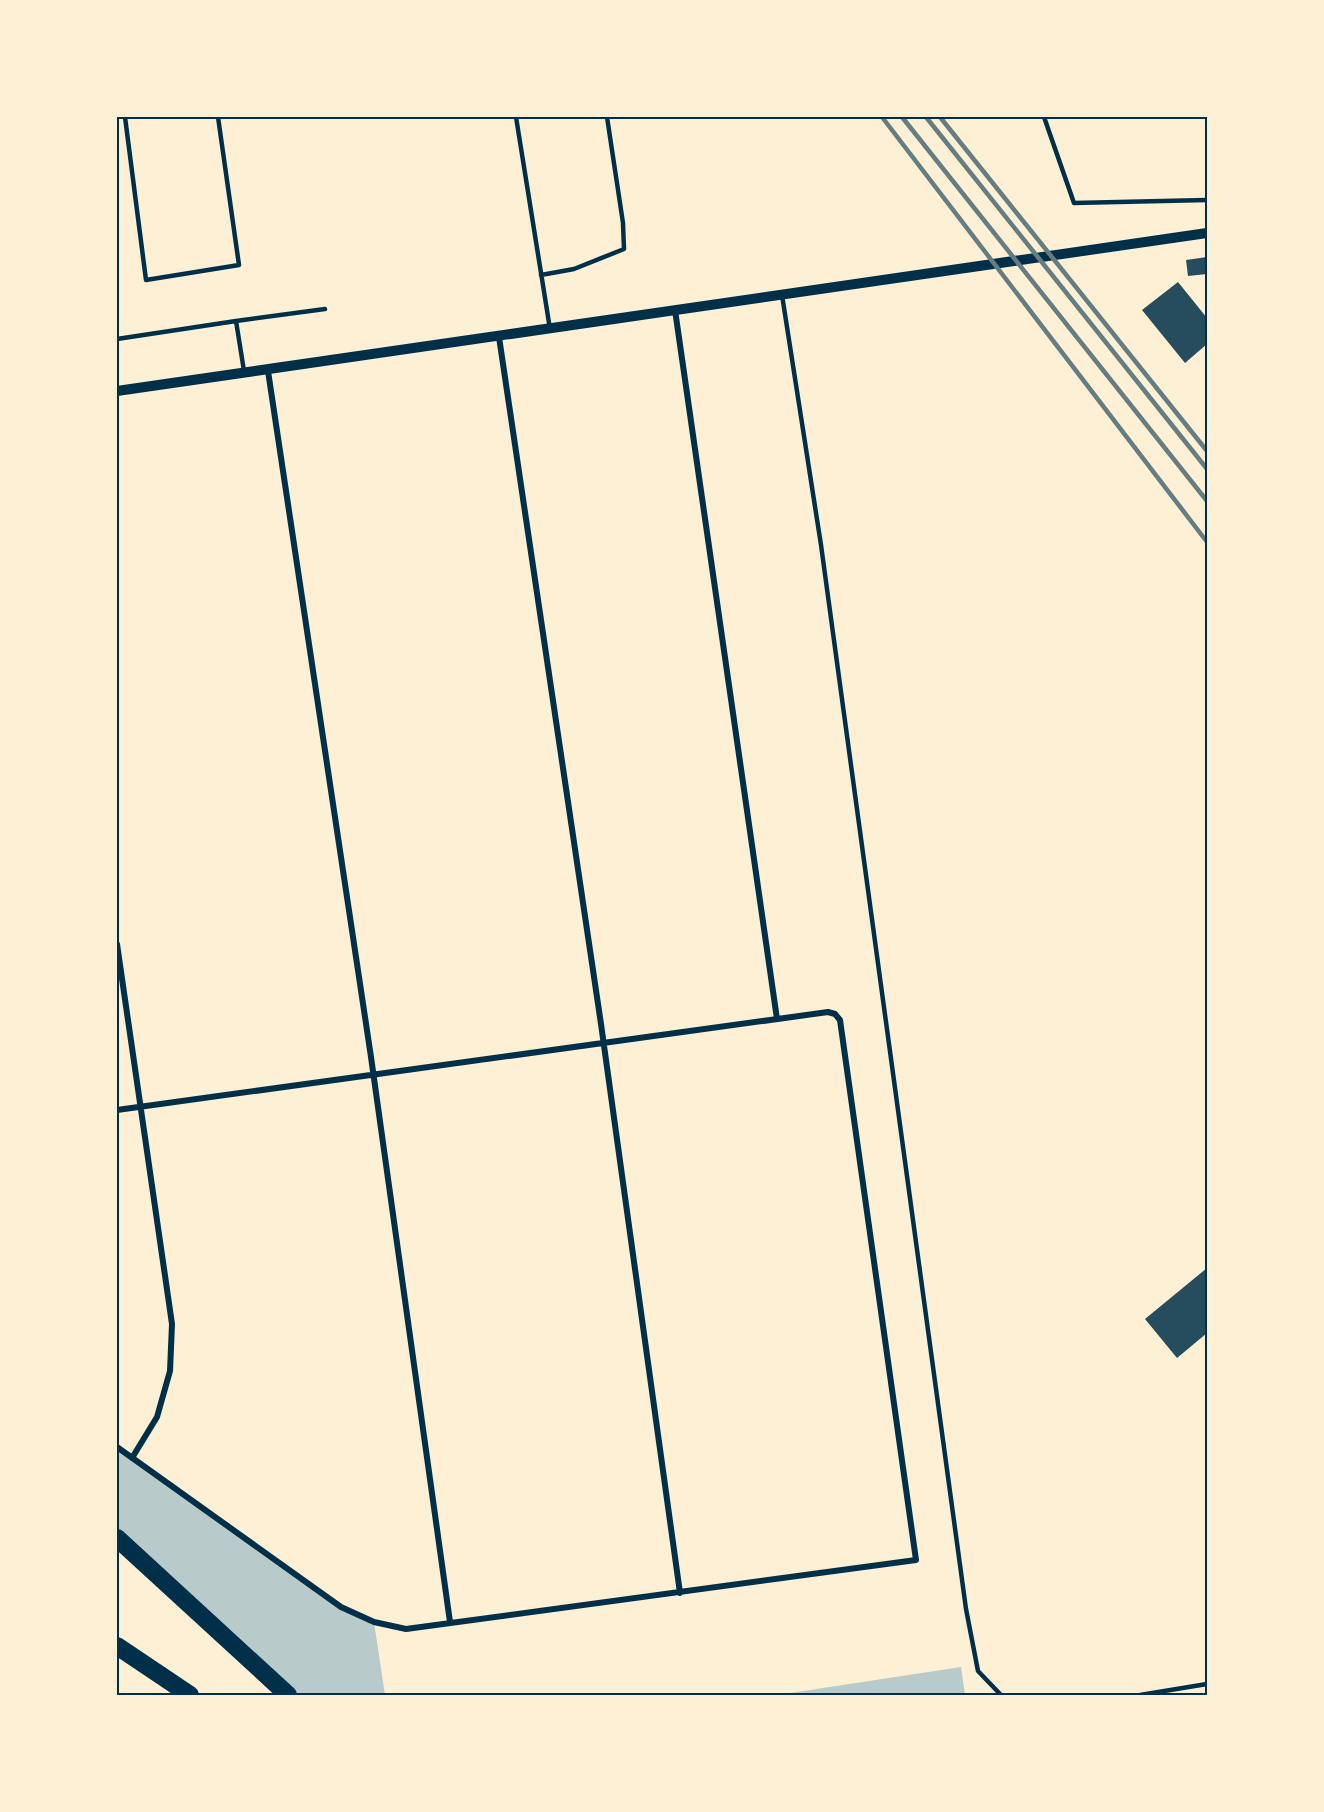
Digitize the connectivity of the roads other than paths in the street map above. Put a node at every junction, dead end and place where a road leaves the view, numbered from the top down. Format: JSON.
{"nodes":[{"id":1,"x":125,"y":117,"type":"edge"},
{"id":2,"x":218,"y":117,"type":"edge"},
{"id":3,"x":516,"y":117,"type":"edge"},
{"id":4,"x":607,"y":117,"type":"edge"},
{"id":5,"x":1044,"y":117,"type":"edge"},
{"id":6,"x":1207,"y":200,"type":"edge"},
{"id":7,"x":1207,"y":233,"type":"edge"},
{"id":8,"x":541,"y":275,"type":"junction"},
{"id":9,"x":782,"y":295,"type":"junction"},
{"id":10,"x":325,"y":309,"type":"dead end"},
{"id":11,"x":675,"y":310,"type":"junction"},
{"id":12,"x":236,"y":321,"type":"junction"},
{"id":13,"x":550,"y":329,"type":"junction"},
{"id":14,"x":499,"y":337,"type":"junction"},
{"id":15,"x":117,"y":339,"type":"edge"},
{"id":16,"x":268,"y":371,"type":"junction"},
{"id":17,"x":244,"y":374,"type":"junction"},
{"id":18,"x":117,"y":391,"type":"edge"},
{"id":19,"x":117,"y":944,"type":"edge"},
{"id":20,"x":777,"y":1019,"type":"junction"},
{"id":21,"x":603,"y":1042,"type":"junction"},
{"id":22,"x":373,"y":1074,"type":"junction"},
{"id":23,"x":140,"y":1107,"type":"junction"},
{"id":24,"x":117,"y":1110,"type":"edge"},
{"id":25,"x":117,"y":1447,"type":"edge"},
{"id":26,"x":132,"y":1458,"type":"junction"},
{"id":27,"x":117,"y":1538,"type":"edge"},
{"id":28,"x":680,"y":1593,"type":"junction"},
{"id":29,"x":450,"y":1622,"type":"junction"},
{"id":30,"x":117,"y":1646,"type":"edge"},
{"id":31,"x":1207,"y":1684,"type":"edge"},
{"id":32,"x":190,"y":1695,"type":"edge"},
{"id":33,"x":288,"y":1695,"type":"edge"},
{"id":34,"x":1001,"y":1695,"type":"edge"},
{"id":35,"x":1140,"y":1695,"type":"edge"}],
"edges":[{"from":1,"to":2,"type":"lane"},
{"from":3,"to":8,"type":"lane"},
{"from":4,"to":8,"type":"lane"},
{"from":5,"to":6,"type":"lane"},
{"from":7,"to":9,"type":"street"},
{"from":8,"to":13,"type":"lane"},
{"from":9,"to":11,"type":"street"},
{"from":9,"to":34,"type":"lane"},
{"from":10,"to":12,"type":"lane"},
{"from":11,"to":13,"type":"street"},
{"from":11,"to":20,"type":"street"},
{"from":12,"to":15,"type":"lane"},
{"from":12,"to":17,"type":"lane"},
{"from":13,"to":14,"type":"street"},
{"from":14,"to":16,"type":"street"},
{"from":14,"to":21,"type":"street"},
{"from":16,"to":17,"type":"street"},
{"from":16,"to":22,"type":"street"},
{"from":17,"to":18,"type":"street"},
{"from":19,"to":23,"type":"street"},
{"from":20,"to":21,"type":"street"},
{"from":20,"to":28,"type":"street"},
{"from":21,"to":22,"type":"street"},
{"from":21,"to":28,"type":"street"},
{"from":22,"to":23,"type":"street"},
{"from":22,"to":29,"type":"street"},
{"from":23,"to":24,"type":"street"},
{"from":23,"to":26,"type":"street"},
{"from":25,"to":26,"type":"street"},
{"from":26,"to":29,"type":"street"},
{"from":27,"to":33,"type":"highway"},
{"from":28,"to":29,"type":"street"},
{"from":30,"to":32,"type":"highway"},
{"from":31,"to":35,"type":"lane"}]}
